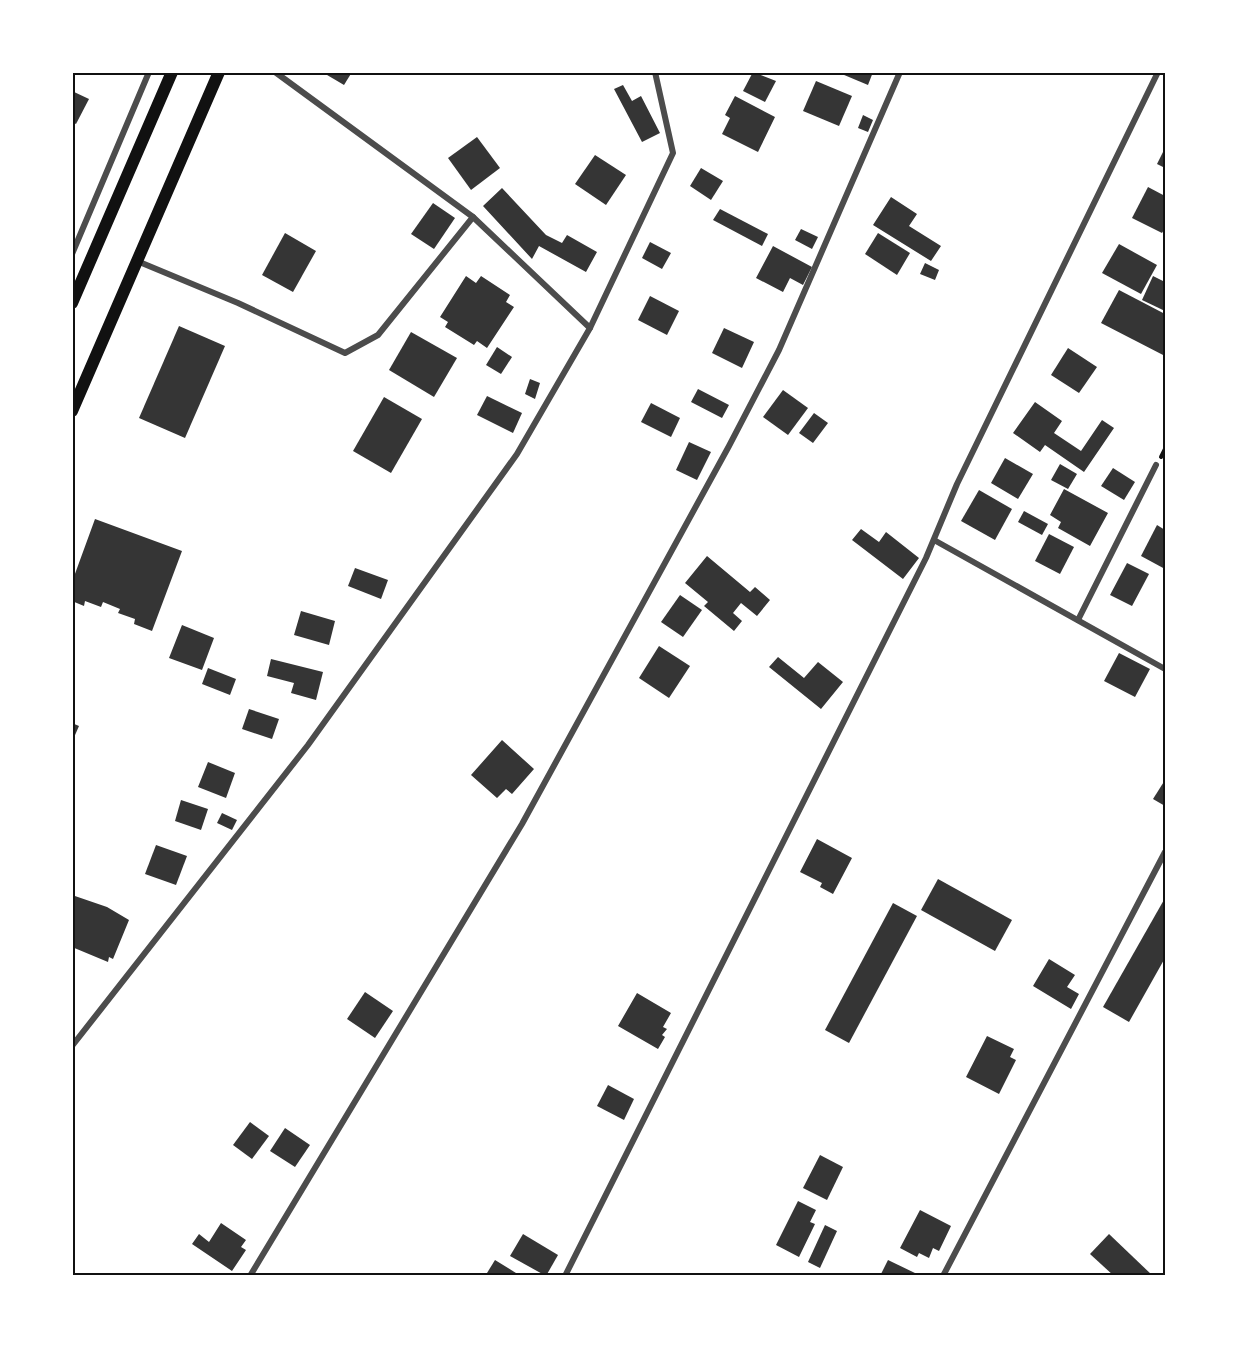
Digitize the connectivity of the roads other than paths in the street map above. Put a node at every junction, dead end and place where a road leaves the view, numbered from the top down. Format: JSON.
{"nodes":[{"id":1,"x":149,"y":72,"type":"edge"},
{"id":2,"x":172,"y":72,"type":"edge"},
{"id":3,"x":219,"y":72,"type":"edge"},
{"id":4,"x":275,"y":72,"type":"edge"},
{"id":5,"x":655,"y":72,"type":"edge"},
{"id":6,"x":900,"y":72,"type":"edge"},
{"id":7,"x":1158,"y":72,"type":"edge"},
{"id":8,"x":473,"y":217,"type":"junction"},
{"id":9,"x":72,"y":254,"type":"edge"},
{"id":10,"x":136,"y":261,"type":"junction"},
{"id":11,"x":72,"y":303,"type":"edge"},
{"id":12,"x":590,"y":328,"type":"junction"},
{"id":13,"x":72,"y":411,"type":"edge"},
{"id":14,"x":1156,"y":465,"type":"dead end"},
{"id":15,"x":934,"y":540,"type":"junction"},
{"id":16,"x":1078,"y":620,"type":"junction"},
{"id":17,"x":1165,"y":669,"type":"edge"},
{"id":18,"x":1165,"y":852,"type":"edge"},
{"id":19,"x":72,"y":1046,"type":"edge"},
{"id":20,"x":250,"y":1276,"type":"edge"},
{"id":21,"x":565,"y":1276,"type":"edge"},
{"id":22,"x":943,"y":1276,"type":"edge"}],
"edges":[{"from":1,"to":9,"type":"street"},
{"from":2,"to":11,"type":"main road"},
{"from":3,"to":10,"type":"main road"},
{"from":4,"to":8,"type":"street"},
{"from":5,"to":12,"type":"street"},
{"from":6,"to":20,"type":"street"},
{"from":7,"to":15,"type":"street"},
{"from":8,"to":10,"type":"street"},
{"from":8,"to":12,"type":"street"},
{"from":10,"to":13,"type":"main road"},
{"from":12,"to":19,"type":"street"},
{"from":14,"to":16,"type":"street"},
{"from":15,"to":16,"type":"street"},
{"from":15,"to":21,"type":"street"},
{"from":16,"to":17,"type":"street"},
{"from":18,"to":22,"type":"street"}]}
